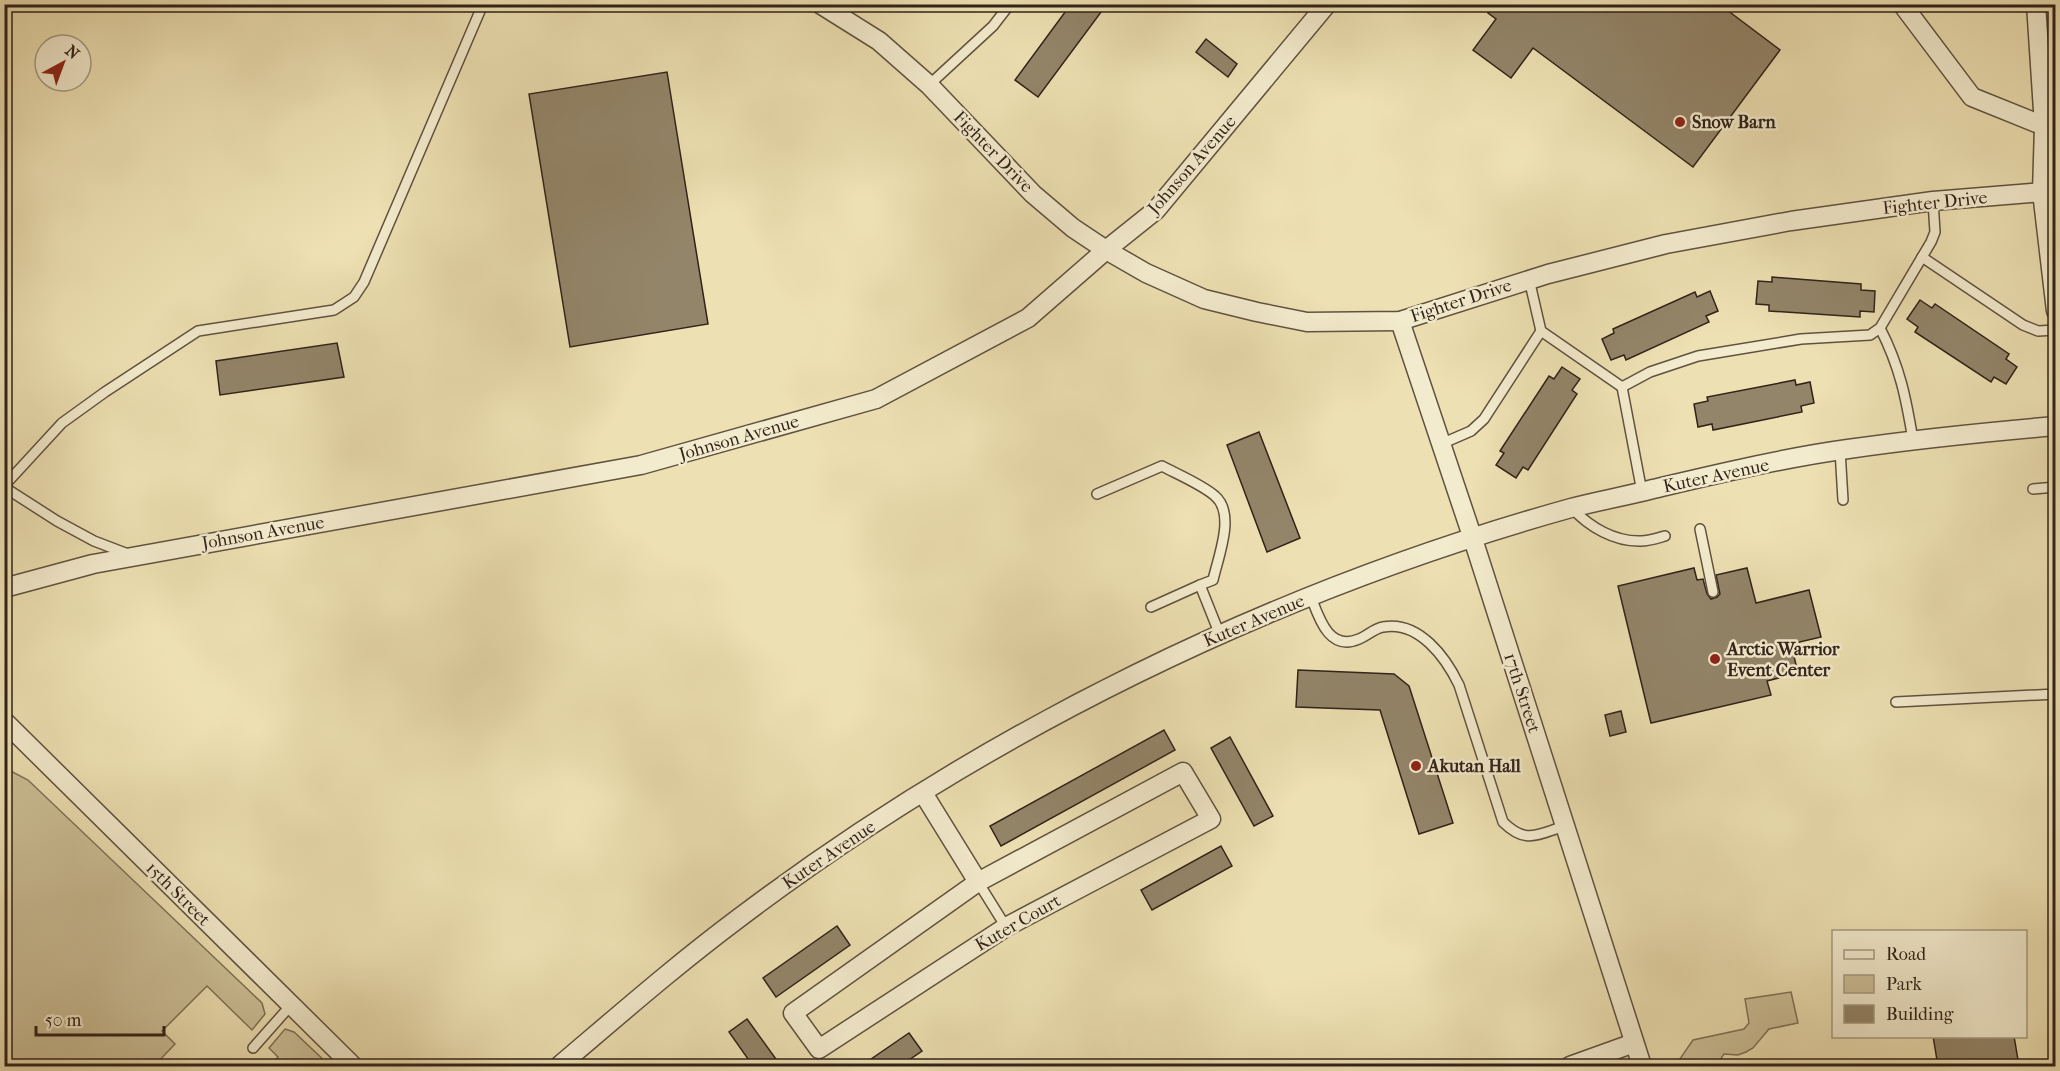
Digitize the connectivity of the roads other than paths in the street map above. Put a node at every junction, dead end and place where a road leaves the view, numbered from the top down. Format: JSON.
{"nodes":[{"id":1,"x":820,"y":4,"type":"edge"},
{"id":2,"x":1010,"y":4,"type":"edge"},
{"id":3,"x":1327,"y":4,"type":"edge"},
{"id":4,"x":1902,"y":4,"type":"edge"},
{"id":5,"x":2036,"y":4,"type":"edge"},
{"id":6,"x":482,"y":5,"type":"edge"},
{"id":7,"x":929,"y":85,"type":"junction"},
{"id":8,"x":2050,"y":126,"type":"edge"},
{"id":9,"x":2049,"y":191,"type":"edge"},
{"id":10,"x":1933,"y":201,"type":"junction"},
{"id":11,"x":1106,"y":250,"type":"junction"},
{"id":12,"x":1923,"y":257,"type":"junction"},
{"id":13,"x":1529,"y":279,"type":"junction"},
{"id":14,"x":2055,"y":311,"type":"edge"},
{"id":15,"x":1400,"y":321,"type":"junction"},
{"id":16,"x":1880,"y":328,"type":"junction"},
{"id":17,"x":2055,"y":330,"type":"edge"},
{"id":18,"x":1541,"y":331,"type":"junction"},
{"id":19,"x":1622,"y":387,"type":"junction"},
{"id":20,"x":2055,"y":426,"type":"edge"},
{"id":21,"x":1914,"y":440,"type":"junction"},
{"id":22,"x":1441,"y":444,"type":"junction"},
{"id":23,"x":1840,"y":450,"type":"junction"},
{"id":24,"x":4,"y":486,"type":"edge"},
{"id":25,"x":2055,"y":487,"type":"edge"},
{"id":26,"x":2033,"y":489,"type":"dead end"},
{"id":27,"x":1642,"y":492,"type":"junction"},
{"id":28,"x":1097,"y":494,"type":"dead end"},
{"id":29,"x":1843,"y":500,"type":"dead end"},
{"id":30,"x":1572,"y":508,"type":"junction"},
{"id":31,"x":1700,"y":529,"type":"dead end"},
{"id":32,"x":1665,"y":536,"type":"dead end"},
{"id":33,"x":1473,"y":539,"type":"junction"},
{"id":34,"x":134,"y":556,"type":"junction"},
{"id":35,"x":1200,"y":585,"type":"junction"},
{"id":36,"x":4,"y":588,"type":"edge"},
{"id":37,"x":1713,"y":592,"type":"dead end"},
{"id":38,"x":1311,"y":597,"type":"junction"},
{"id":39,"x":1151,"y":607,"type":"dead end"},
{"id":40,"x":1220,"y":635,"type":"junction"},
{"id":41,"x":2055,"y":694,"type":"edge"},
{"id":42,"x":1896,"y":702,"type":"dead end"},
{"id":43,"x":8,"y":732,"type":"edge"},
{"id":44,"x":923,"y":793,"type":"junction"},
{"id":45,"x":1565,"y":826,"type":"junction"},
{"id":46,"x":978,"y":882,"type":"junction"},
{"id":47,"x":1006,"y":927,"type":"junction"},
{"id":48,"x":291,"y":1005,"type":"junction"},
{"id":49,"x":1634,"y":1043,"type":"junction"},
{"id":50,"x":253,"y":1048,"type":"dead end"},
{"id":51,"x":353,"y":1066,"type":"edge"},
{"id":52,"x":559,"y":1066,"type":"edge"},
{"id":53,"x":1570,"y":1066,"type":"edge"},
{"id":54,"x":1642,"y":1066,"type":"edge"}],
"edges":[{"from":1,"to":7,"type":"street","name":"Fighter Drive"},
{"from":2,"to":7,"type":"lane"},
{"from":3,"to":11,"type":"street","name":"Johnson Avenue"},
{"from":4,"to":8,"type":"street"},
{"from":5,"to":8,"type":"street"},
{"from":6,"to":24,"type":"lane"},
{"from":7,"to":11,"type":"street","name":"Fighter Drive"},
{"from":8,"to":9,"type":"street"},
{"from":9,"to":10,"type":"street","name":"Fighter Drive"},
{"from":9,"to":14,"type":"street"},
{"from":10,"to":12,"type":"lane"},
{"from":10,"to":13,"type":"street","name":"Fighter Drive"},
{"from":11,"to":15,"type":"street","name":"Fighter Drive"},
{"from":11,"to":34,"type":"street","name":"Johnson Avenue"},
{"from":12,"to":16,"type":"lane"},
{"from":12,"to":17,"type":"lane"},
{"from":13,"to":15,"type":"street","name":"Fighter Drive"},
{"from":13,"to":18,"type":"lane"},
{"from":15,"to":22,"type":"street","name":"17th Street"},
{"from":16,"to":19,"type":"lane"},
{"from":16,"to":21,"type":"lane"},
{"from":18,"to":19,"type":"lane"},
{"from":18,"to":22,"type":"lane"},
{"from":19,"to":27,"type":"lane"},
{"from":20,"to":21,"type":"street","name":"Kuter Avenue"},
{"from":21,"to":23,"type":"street","name":"Kuter Avenue"},
{"from":22,"to":33,"type":"street","name":"17th Street"},
{"from":23,"to":27,"type":"street","name":"Kuter Avenue"},
{"from":23,"to":29,"type":"lane"},
{"from":24,"to":34,"type":"lane"},
{"from":25,"to":26,"type":"lane"},
{"from":27,"to":30,"type":"street","name":"Kuter Avenue"},
{"from":28,"to":35,"type":"lane"},
{"from":30,"to":32,"type":"lane"},
{"from":30,"to":33,"type":"street","name":"Kuter Avenue"},
{"from":31,"to":37,"type":"lane"},
{"from":33,"to":38,"type":"street","name":"Kuter Avenue"},
{"from":33,"to":45,"type":"street","name":"17th Street"},
{"from":34,"to":36,"type":"street","name":"Johnson Avenue"},
{"from":35,"to":39,"type":"lane"},
{"from":35,"to":40,"type":"lane"},
{"from":38,"to":40,"type":"street","name":"Kuter Avenue"},
{"from":38,"to":45,"type":"lane"},
{"from":40,"to":44,"type":"street","name":"Kuter Avenue"},
{"from":41,"to":42,"type":"lane"},
{"from":43,"to":48,"type":"street","name":"15th Street"},
{"from":44,"to":46,"type":"street"},
{"from":44,"to":52,"type":"street","name":"Kuter Avenue"},
{"from":45,"to":49,"type":"street","name":"17th Street"},
{"from":46,"to":47,"type":"lane"},
{"from":46,"to":47,"type":"street","name":"Kuter Court"},
{"from":46,"to":47,"type":"street","name":"Kuter Court"},
{"from":48,"to":50,"type":"lane"},
{"from":48,"to":51,"type":"street","name":"15th Street"},
{"from":49,"to":53,"type":"street"},
{"from":49,"to":54,"type":"street","name":"17th Street"}]}
